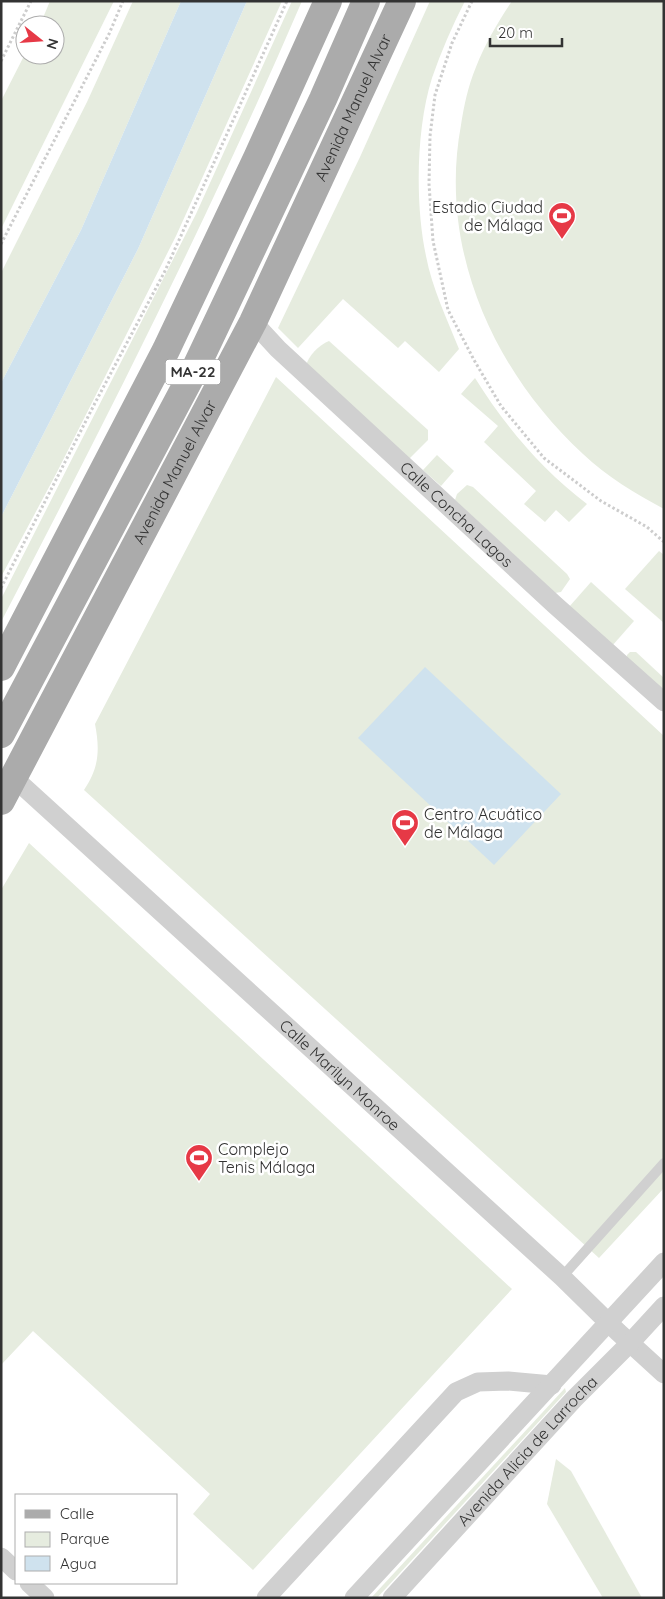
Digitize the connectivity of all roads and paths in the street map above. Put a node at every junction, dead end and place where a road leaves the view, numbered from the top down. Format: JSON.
{"nodes":[{"id":1,"x":31,"y":1,"type":"edge"},
{"id":2,"x":123,"y":1,"type":"edge"},
{"id":3,"x":287,"y":1,"type":"edge"},
{"id":4,"x":328,"y":1,"type":"edge"},
{"id":5,"x":366,"y":1,"type":"edge"},
{"id":6,"x":402,"y":1,"type":"edge"},
{"id":7,"x":472,"y":1,"type":"edge"},
{"id":8,"x":1,"y":61,"type":"edge"},
{"id":9,"x":1,"y":244,"type":"edge"},
{"id":10,"x":253,"y":322,"type":"junction"},
{"id":11,"x":664,"y":542,"type":"edge"},
{"id":12,"x":1,"y":588,"type":"edge"},
{"id":13,"x":1,"y":667,"type":"edge"},
{"id":14,"x":664,"y":702,"type":"edge"},
{"id":15,"x":1,"y":734,"type":"edge"},
{"id":16,"x":7,"y":790,"type":"edge"},
{"id":17,"x":664,"y":1163,"type":"edge"},
{"id":18,"x":664,"y":1262,"type":"edge"},
{"id":19,"x":562,"y":1277,"type":"junction"},
{"id":20,"x":664,"y":1306,"type":"edge"},
{"id":21,"x":607,"y":1322,"type":"junction"},
{"id":22,"x":630,"y":1343,"type":"junction"},
{"id":23,"x":664,"y":1374,"type":"edge"},
{"id":24,"x":552,"y":1385,"type":"junction"},
{"id":25,"x":1,"y":1557,"type":"edge"},
{"id":26,"x":15,"y":1570,"type":"edge"},
{"id":27,"x":29,"y":1584,"type":"edge"},
{"id":28,"x":44,"y":1598,"type":"edge"},
{"id":29,"x":266,"y":1598,"type":"edge"},
{"id":30,"x":354,"y":1598,"type":"edge"},
{"id":31,"x":392,"y":1598,"type":"edge"}],
"edges":[{"from":1,"to":8,"type":"path"},
{"from":2,"to":9,"type":"path"},
{"from":3,"to":12,"type":"path"},
{"from":4,"to":13,"type":"main road","number":"MA-22"},
{"from":5,"to":15,"type":"main road","name":"Avenida Manuel Alvar","number":"MA-22"},
{"from":6,"to":10,"type":"main road","name":"Avenida Manuel Alvar"},
{"from":7,"to":11,"type":"path"},
{"from":10,"to":14,"type":"street","name":"Calle Concha Lagos"},
{"from":10,"to":16,"type":"main road","name":"Avenida Manuel Alvar"},
{"from":16,"to":19,"type":"street","name":"Calle Marilyn Monroe"},
{"from":17,"to":19,"type":"lane"},
{"from":18,"to":21,"type":"street","name":"Avenida Alicia de Larrocha"},
{"from":19,"to":21,"type":"street","name":"Calle Marilyn Monroe"},
{"from":20,"to":22,"type":"street","name":"Avenida Alicia de Larrocha"},
{"from":21,"to":22,"type":"street","name":"Calle Marilyn Monroe"},
{"from":21,"to":24,"type":"street","name":"Avenida Alicia de Larrocha"},
{"from":22,"to":23,"type":"street","name":"Calle Marilyn Monroe"},
{"from":22,"to":31,"type":"street","name":"Avenida Alicia de Larrocha"},
{"from":24,"to":29,"type":"street","name":"Avenida Alicia de Larrocha"},
{"from":24,"to":30,"type":"street","name":"Avenida Alicia de Larrocha"},
{"from":25,"to":26,"type":"street"},
{"from":27,"to":28,"type":"street"}]}
